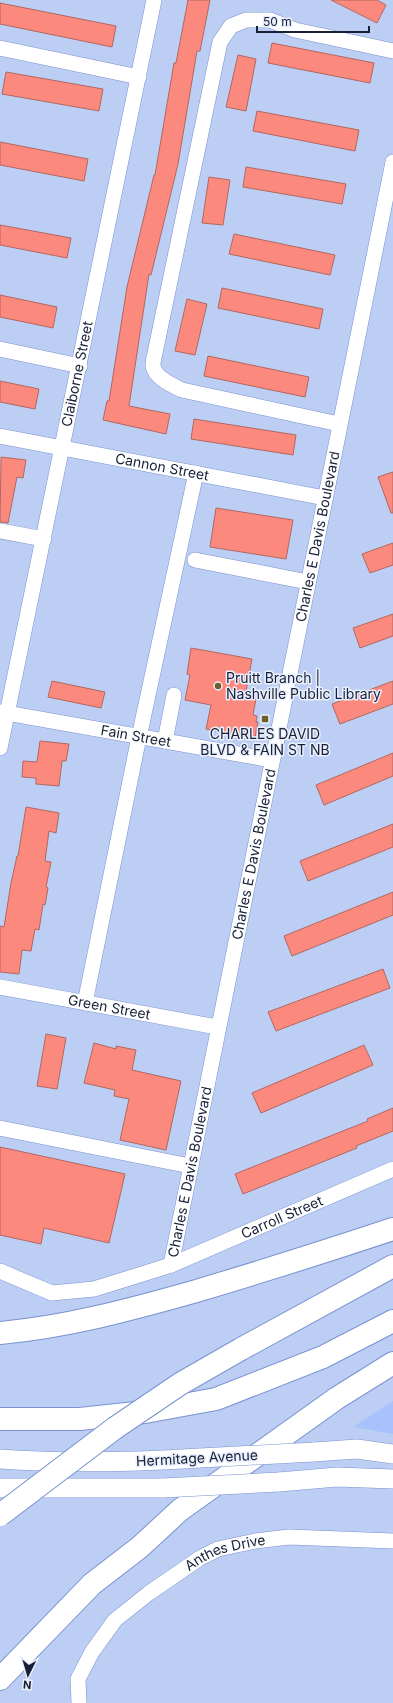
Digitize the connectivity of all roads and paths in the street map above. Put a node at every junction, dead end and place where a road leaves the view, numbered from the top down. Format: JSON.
{"nodes":[{"id":1,"x":154,"y":0,"type":"edge"},
{"id":2,"x":0,"y":48,"type":"edge"},
{"id":3,"x":393,"y":51,"type":"edge"},
{"id":4,"x":139,"y":77,"type":"junction"},
{"id":5,"x":392,"y":170,"type":"edge"},
{"id":6,"x":0,"y":349,"type":"edge"},
{"id":7,"x":80,"y":366,"type":"junction"},
{"id":8,"x":339,"y":424,"type":"junction"},
{"id":9,"x":0,"y":436,"type":"edge"},
{"id":10,"x":63,"y":448,"type":"junction"},
{"id":11,"x":196,"y":473,"type":"junction"},
{"id":12,"x":324,"y":498,"type":"junction"},
{"id":13,"x":0,"y":531,"type":"edge"},
{"id":14,"x":44,"y":539,"type":"junction"},
{"id":15,"x":195,"y":560,"type":"dead end"},
{"id":16,"x":308,"y":582,"type":"junction"},
{"id":17,"x":174,"y":695,"type":"dead end"},
{"id":18,"x":4,"y":713,"type":"edge"},
{"id":19,"x":139,"y":737,"type":"junction"},
{"id":20,"x":164,"y":741,"type":"junction"},
{"id":21,"x":0,"y":748,"type":"edge"},
{"id":22,"x":272,"y":760,"type":"junction"},
{"id":23,"x":0,"y":987,"type":"edge"},
{"id":24,"x":85,"y":1003,"type":"junction"},
{"id":25,"x":217,"y":1027,"type":"junction"},
{"id":26,"x":0,"y":1128,"type":"edge"},
{"id":27,"x":190,"y":1166,"type":"junction"},
{"id":28,"x":393,"y":1169,"type":"edge"},
{"id":29,"x":393,"y":1229,"type":"edge"},
{"id":30,"x":171,"y":1265,"type":"junction"},
{"id":31,"x":393,"y":1266,"type":"edge"},
{"id":32,"x":0,"y":1271,"type":"edge"},
{"id":33,"x":393,"y":1321,"type":"edge"},
{"id":34,"x":0,"y":1333,"type":"edge"},
{"id":35,"x":393,"y":1363,"type":"edge"},
{"id":36,"x":0,"y":1420,"type":"edge"},
{"id":37,"x":393,"y":1454,"type":"edge"},
{"id":38,"x":0,"y":1459,"type":"edge"},
{"id":39,"x":393,"y":1479,"type":"edge"},
{"id":40,"x":0,"y":1488,"type":"edge"},
{"id":41,"x":0,"y":1515,"type":"edge"},
{"id":42,"x":393,"y":1541,"type":"edge"},
{"id":43,"x":0,"y":1679,"type":"edge"},
{"id":44,"x":79,"y":1703,"type":"edge"}],
"edges":[{"from":1,"to":4,"type":"street","name":"Claiborne Street"},
{"from":2,"to":4,"type":"street"},
{"from":3,"to":8,"type":"street"},
{"from":4,"to":7,"type":"street","name":"Claiborne Street"},
{"from":5,"to":8,"type":"street","name":"Charles E Davis Boulevard"},
{"from":6,"to":7,"type":"street"},
{"from":7,"to":10,"type":"street","name":"Claiborne Street"},
{"from":8,"to":12,"type":"street","name":"Charles E Davis Boulevard"},
{"from":9,"to":10,"type":"street","name":"Cannon Street"},
{"from":10,"to":11,"type":"street","name":"Cannon Street"},
{"from":10,"to":14,"type":"street","name":"Claiborne Street"},
{"from":11,"to":12,"type":"street","name":"Cannon Street"},
{"from":11,"to":19,"type":"street"},
{"from":12,"to":16,"type":"street","name":"Charles E Davis Boulevard"},
{"from":13,"to":14,"type":"street"},
{"from":14,"to":18,"type":"street","name":"Claiborne Street"},
{"from":15,"to":16,"type":"street"},
{"from":16,"to":22,"type":"street","name":"Charles E Davis Boulevard"},
{"from":17,"to":20,"type":"street"},
{"from":18,"to":19,"type":"street","name":"Fain Street"},
{"from":18,"to":21,"type":"street","name":"Claiborne Street"},
{"from":19,"to":20,"type":"street","name":"Fain Street"},
{"from":19,"to":24,"type":"street"},
{"from":20,"to":22,"type":"street","name":"Fain Street"},
{"from":22,"to":25,"type":"street","name":"Charles E Davis Boulevard"},
{"from":23,"to":24,"type":"street","name":"Green Street"},
{"from":24,"to":25,"type":"street","name":"Green Street"},
{"from":25,"to":27,"type":"street","name":"Charles E Davis Boulevard"},
{"from":26,"to":27,"type":"street"},
{"from":27,"to":30,"type":"street","name":"Charles E Davis Boulevard"},
{"from":28,"to":30,"type":"street","name":"Carroll Street"},
{"from":29,"to":34,"type":"highway"},
{"from":30,"to":32,"type":"street","name":"Carroll Street"},
{"from":31,"to":41,"type":"highway","bridge":true},
{"from":33,"to":36,"type":"highway"},
{"from":35,"to":43,"type":"highway"},
{"from":37,"to":38,"type":"main road","name":"Hermitage Avenue","bridge":true},
{"from":39,"to":40,"type":"main road","name":"Hermitage Avenue","bridge":true},
{"from":42,"to":44,"type":"street","name":"Anthes Drive"}]}
